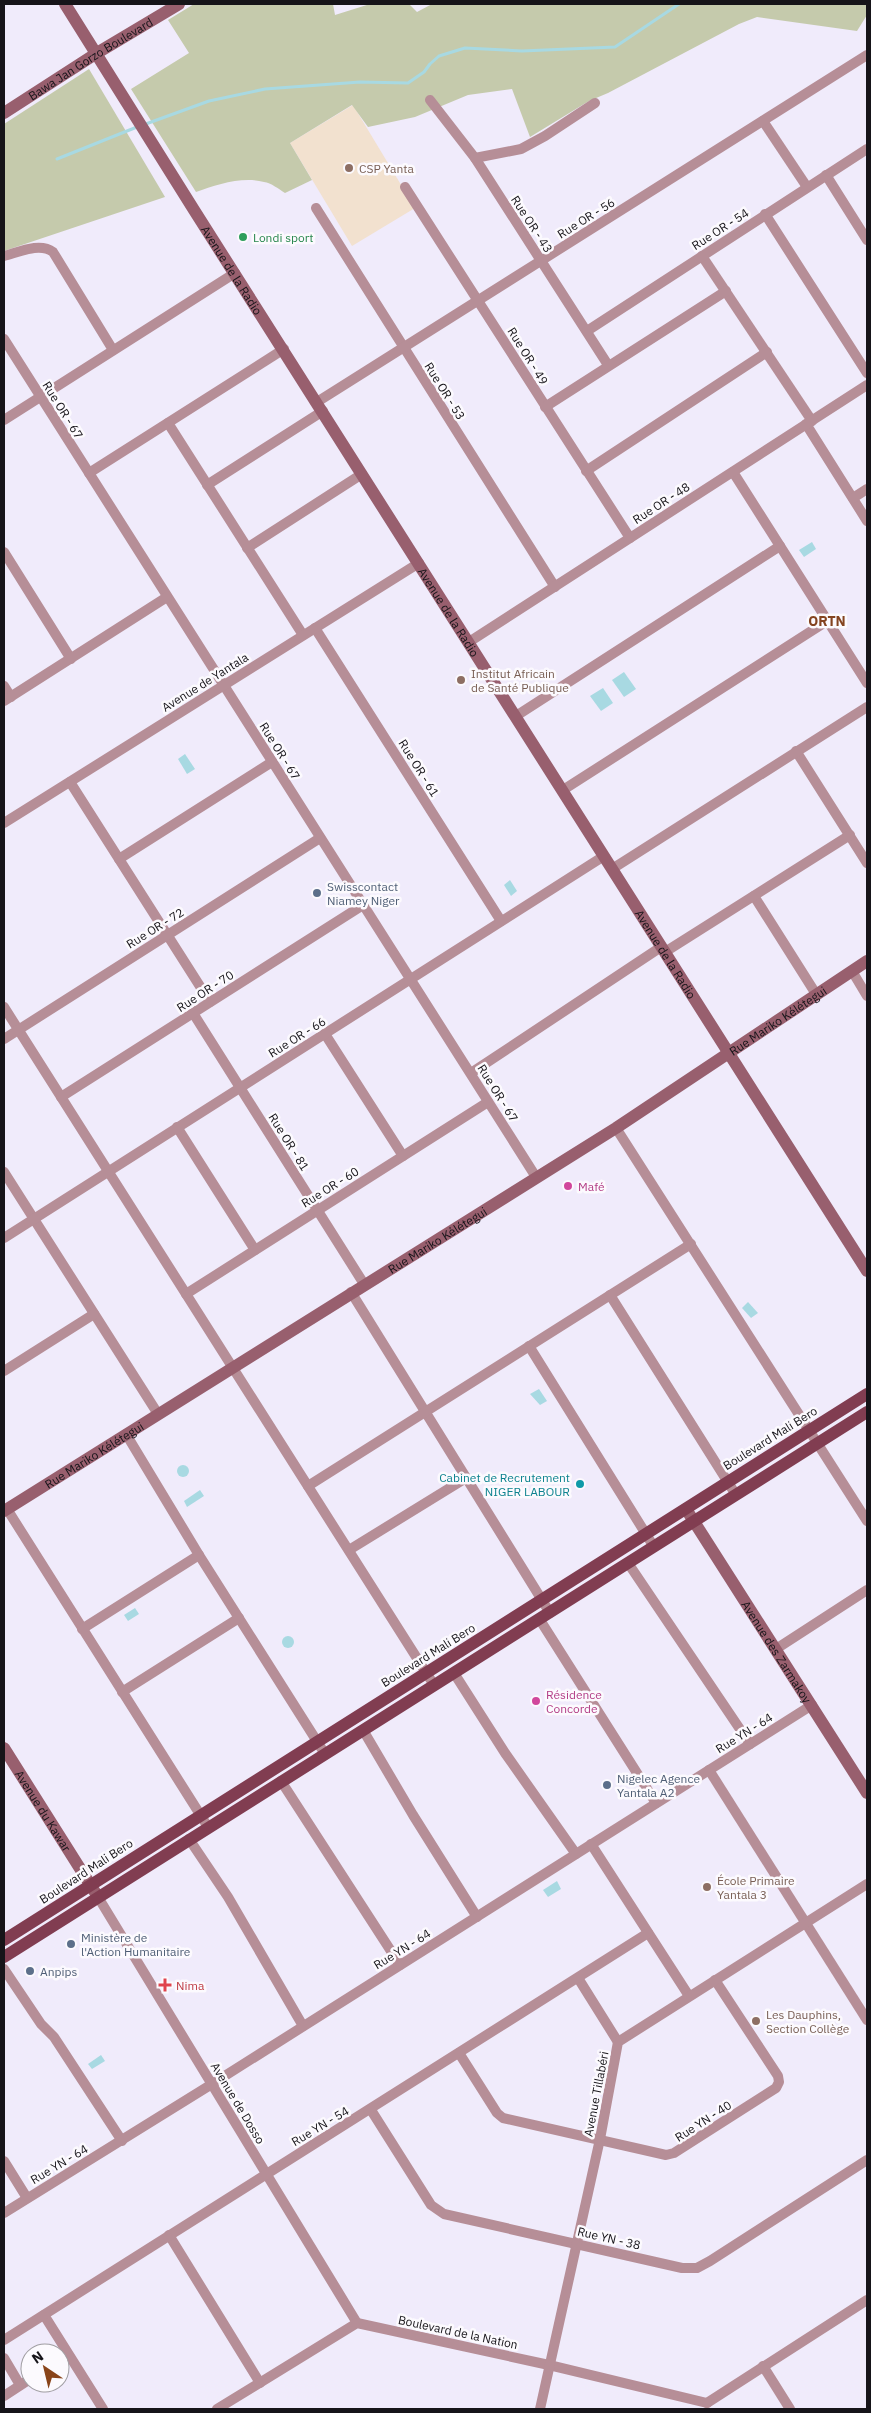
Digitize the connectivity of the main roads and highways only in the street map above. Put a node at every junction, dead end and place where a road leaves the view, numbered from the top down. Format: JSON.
{"nodes":[{"id":1,"x":867,"y":1394,"type":"edge"},
{"id":2,"x":867,"y":1412,"type":"edge"},
{"id":3,"x":4,"y":1940,"type":"edge"},
{"id":4,"x":4,"y":1957,"type":"edge"}],
"edges":[{"from":1,"to":3,"type":"main road","name":"Boulevard Mali Bero"},
{"from":2,"to":4,"type":"main road"}]}
